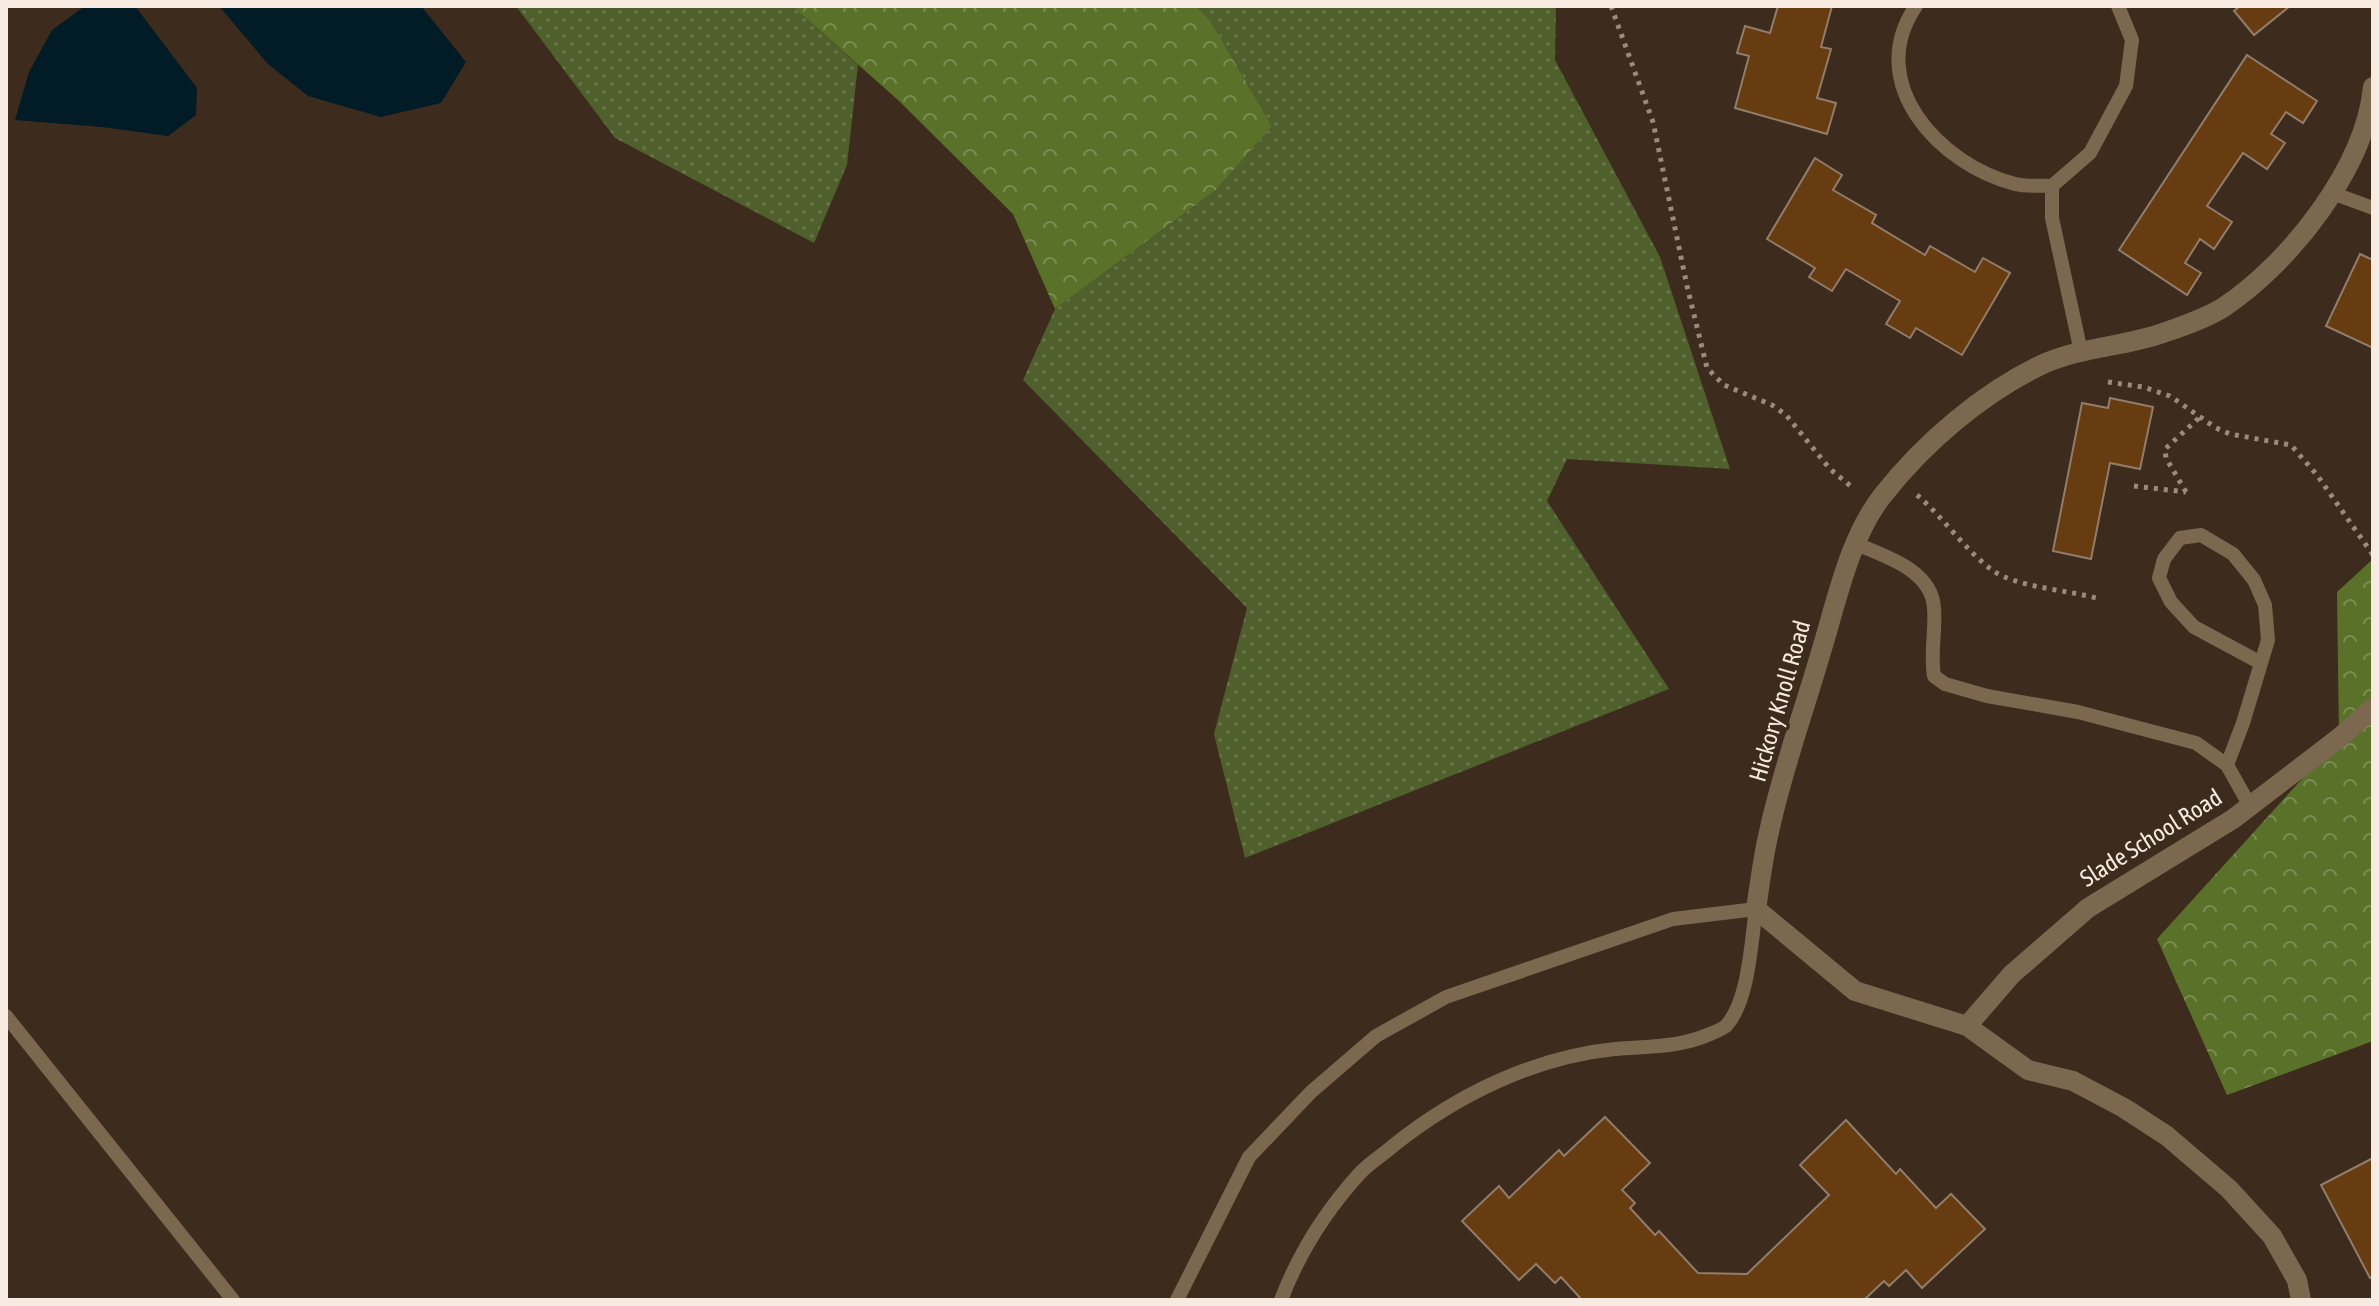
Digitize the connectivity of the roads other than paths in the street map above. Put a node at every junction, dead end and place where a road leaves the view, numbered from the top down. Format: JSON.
{"nodes":[{"id":1,"x":1916,"y":6,"type":"edge"},
{"id":2,"x":2118,"y":6,"type":"edge"},
{"id":3,"x":2373,"y":87,"type":"edge"},
{"id":4,"x":2052,"y":186,"type":"junction"},
{"id":5,"x":2332,"y":193,"type":"junction"},
{"id":6,"x":2373,"y":208,"type":"edge"},
{"id":7,"x":2081,"y":352,"type":"junction"},
{"id":8,"x":1856,"y":544,"type":"junction"},
{"id":9,"x":2261,"y":663,"type":"junction"},
{"id":10,"x":2373,"y":708,"type":"edge"},
{"id":11,"x":2227,"y":765,"type":"junction"},
{"id":12,"x":2250,"y":806,"type":"junction"},
{"id":13,"x":1756,"y":909,"type":"junction"},
{"id":14,"x":6,"y":1016,"type":"edge"},
{"id":15,"x":1967,"y":1026,"type":"junction"},
{"id":16,"x":233,"y":1300,"type":"edge"},
{"id":17,"x":1177,"y":1300,"type":"edge"},
{"id":18,"x":1281,"y":1300,"type":"edge"},
{"id":19,"x":2301,"y":1300,"type":"edge"}],
"edges":[{"from":1,"to":4,"type":"lane"},
{"from":2,"to":4,"type":"lane"},
{"from":3,"to":5,"type":"street","name":"Hickory Knoll Road"},
{"from":4,"to":7,"type":"lane"},
{"from":5,"to":6,"type":"lane"},
{"from":5,"to":7,"type":"street","name":"Hickory Knoll Road"},
{"from":7,"to":8,"type":"street","name":"Hickory Knoll Road"},
{"from":8,"to":11,"type":"lane"},
{"from":8,"to":13,"type":"street","name":"Hickory Knoll Road"},
{"from":9,"to":9,"type":"lane"},
{"from":9,"to":11,"type":"lane"},
{"from":10,"to":12,"type":"street","name":"Slade School Road"},
{"from":11,"to":12,"type":"lane"},
{"from":12,"to":15,"type":"street","name":"Slade School Road"},
{"from":13,"to":15,"type":"street"},
{"from":13,"to":17,"type":"lane"},
{"from":13,"to":18,"type":"lane"},
{"from":14,"to":16,"type":"lane"},
{"from":15,"to":19,"type":"street"}]}
